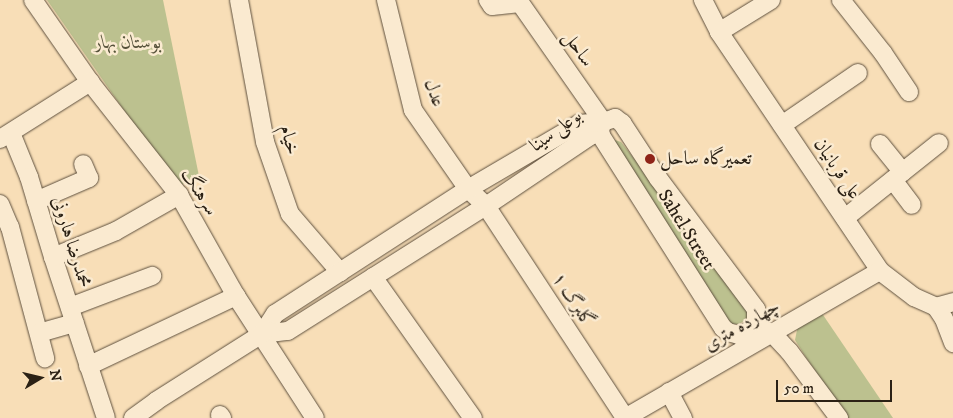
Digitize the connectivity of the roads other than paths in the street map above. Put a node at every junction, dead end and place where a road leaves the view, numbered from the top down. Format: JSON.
{"nodes":[{"id":1,"x":33,"y":0,"type":"edge"},
{"id":2,"x":239,"y":0,"type":"edge"},
{"id":3,"x":386,"y":0,"type":"edge"},
{"id":4,"x":488,"y":0,"type":"edge"},
{"id":5,"x":704,"y":0,"type":"edge"},
{"id":6,"x":771,"y":0,"type":"edge"},
{"id":7,"x":841,"y":0,"type":"edge"},
{"id":8,"x":519,"y":1,"type":"edge"},
{"id":9,"x":719,"y":32,"type":"junction"},
{"id":10,"x":858,"y":73,"type":"dead end"},
{"id":11,"x":90,"y":82,"type":"junction"},
{"id":12,"x":909,"y":92,"type":"dead end"},
{"id":13,"x":603,"y":122,"type":"junction"},
{"id":14,"x":782,"y":125,"type":"junction"},
{"id":15,"x":5,"y":136,"type":"edge"},
{"id":16,"x":939,"y":142,"type":"dead end"},
{"id":17,"x":880,"y":144,"type":"dead end"},
{"id":18,"x":82,"y":164,"type":"dead end"},
{"id":19,"x":898,"y":176,"type":"junction"},
{"id":20,"x":468,"y":189,"type":"junction"},
{"id":21,"x":179,"y":195,"type":"junction"},
{"id":22,"x":36,"y":201,"type":"junction"},
{"id":23,"x":0,"y":204,"type":"edge"},
{"id":24,"x":912,"y":205,"type":"dead end"},
{"id":25,"x":486,"y":206,"type":"junction"},
{"id":26,"x":845,"y":218,"type":"junction"},
{"id":27,"x":53,"y":257,"type":"junction"},
{"id":28,"x":880,"y":271,"type":"junction"},
{"id":29,"x":340,"y":272,"type":"junction"},
{"id":30,"x":152,"y":276,"type":"dead end"},
{"id":31,"x":373,"y":277,"type":"junction"},
{"id":32,"x":236,"y":296,"type":"junction"},
{"id":33,"x":953,"y":302,"type":"edge"},
{"id":34,"x":936,"y":306,"type":"junction"},
{"id":35,"x":72,"y":315,"type":"junction"},
{"id":36,"x":754,"y":326,"type":"junction"},
{"id":37,"x":39,"y":333,"type":"junction"},
{"id":38,"x":772,"y":333,"type":"junction"},
{"id":39,"x":262,"y":334,"type":"junction"},
{"id":40,"x":953,"y":343,"type":"edge"},
{"id":41,"x":45,"y":358,"type":"dead end"},
{"id":42,"x":88,"y":366,"type":"junction"},
{"id":43,"x":670,"y":392,"type":"junction"},
{"id":44,"x":106,"y":418,"type":"edge"},
{"id":45,"x":136,"y":418,"type":"edge"},
{"id":46,"x":315,"y":418,"type":"edge"},
{"id":47,"x":473,"y":418,"type":"edge"},
{"id":48,"x":625,"y":418,"type":"edge"},
{"id":49,"x":682,"y":418,"type":"edge"},
{"id":50,"x":839,"y":418,"type":"edge"}],
"edges":[{"from":1,"to":11,"type":"street","name":"سرهنگ"},
{"from":2,"to":29,"type":"street","name":"خیام"},
{"from":3,"to":20,"type":"street","name":"عدل"},
{"from":4,"to":8,"type":"street"},
{"from":5,"to":9,"type":"street","name":"علی قربانیان"},
{"from":6,"to":9,"type":"street"},
{"from":7,"to":12,"type":"street"},
{"from":8,"to":13,"type":"street","name":"ساحل"},
{"from":9,"to":14,"type":"street","name":"علی قربانیان"},
{"from":10,"to":14,"type":"street"},
{"from":11,"to":15,"type":"street"},
{"from":11,"to":21,"type":"street","name":"سرهنگ"},
{"from":13,"to":20,"type":"street","name":"بوعلی سینا"},
{"from":13,"to":25,"type":"street","name":"بوعلی سینا"},
{"from":13,"to":36,"type":"street","name":"Sahel Street"},
{"from":13,"to":36,"type":"street","name":"Sahel Street"},
{"from":14,"to":26,"type":"street","name":"علی قربانیان"},
{"from":15,"to":22,"type":"street","name":"محمدرضا هارونی"},
{"from":16,"to":19,"type":"street"},
{"from":17,"to":19,"type":"street"},
{"from":18,"to":22,"type":"street"},
{"from":19,"to":24,"type":"street"},
{"from":19,"to":26,"type":"street"},
{"from":20,"to":25,"type":"street","name":"عدل"},
{"from":20,"to":29,"type":"street","name":"بوعلی سینا"},
{"from":21,"to":27,"type":"street"},
{"from":21,"to":32,"type":"street","name":"سرهنگ"},
{"from":22,"to":27,"type":"street","name":"محمدرضا هارونی"},
{"from":23,"to":37,"type":"street"},
{"from":25,"to":31,"type":"street","name":"بوعلی سینا"},
{"from":25,"to":48,"type":"street","name":"گلبرگ ۱"},
{"from":26,"to":28,"type":"street","name":"علی قربانیان"},
{"from":27,"to":35,"type":"street","name":"محمدرضا هارونی"},
{"from":28,"to":34,"type":"street","name":"علی قربانیان"},
{"from":28,"to":38,"type":"street","name":"چهارده متری"},
{"from":29,"to":39,"type":"street","name":"بوعلی سینا"},
{"from":30,"to":35,"type":"street"},
{"from":31,"to":39,"type":"street","name":"بوعلی سینا"},
{"from":31,"to":47,"type":"street"},
{"from":32,"to":39,"type":"street","name":"سرهنگ"},
{"from":32,"to":42,"type":"street"},
{"from":33,"to":34,"type":"street"},
{"from":34,"to":40,"type":"street"},
{"from":35,"to":37,"type":"street"},
{"from":35,"to":42,"type":"street","name":"محمدرضا هارونی"},
{"from":36,"to":38,"type":"street"},
{"from":37,"to":41,"type":"street"},
{"from":38,"to":43,"type":"street","name":"چهارده متری"},
{"from":38,"to":50,"type":"street"},
{"from":39,"to":45,"type":"street","name":"بوعلی سینا"},
{"from":39,"to":46,"type":"street","name":"سرهنگ"},
{"from":42,"to":44,"type":"street","name":"محمدرضا هارونی"},
{"from":43,"to":48,"type":"street","name":"چهارده متری"},
{"from":43,"to":49,"type":"street"}]}
